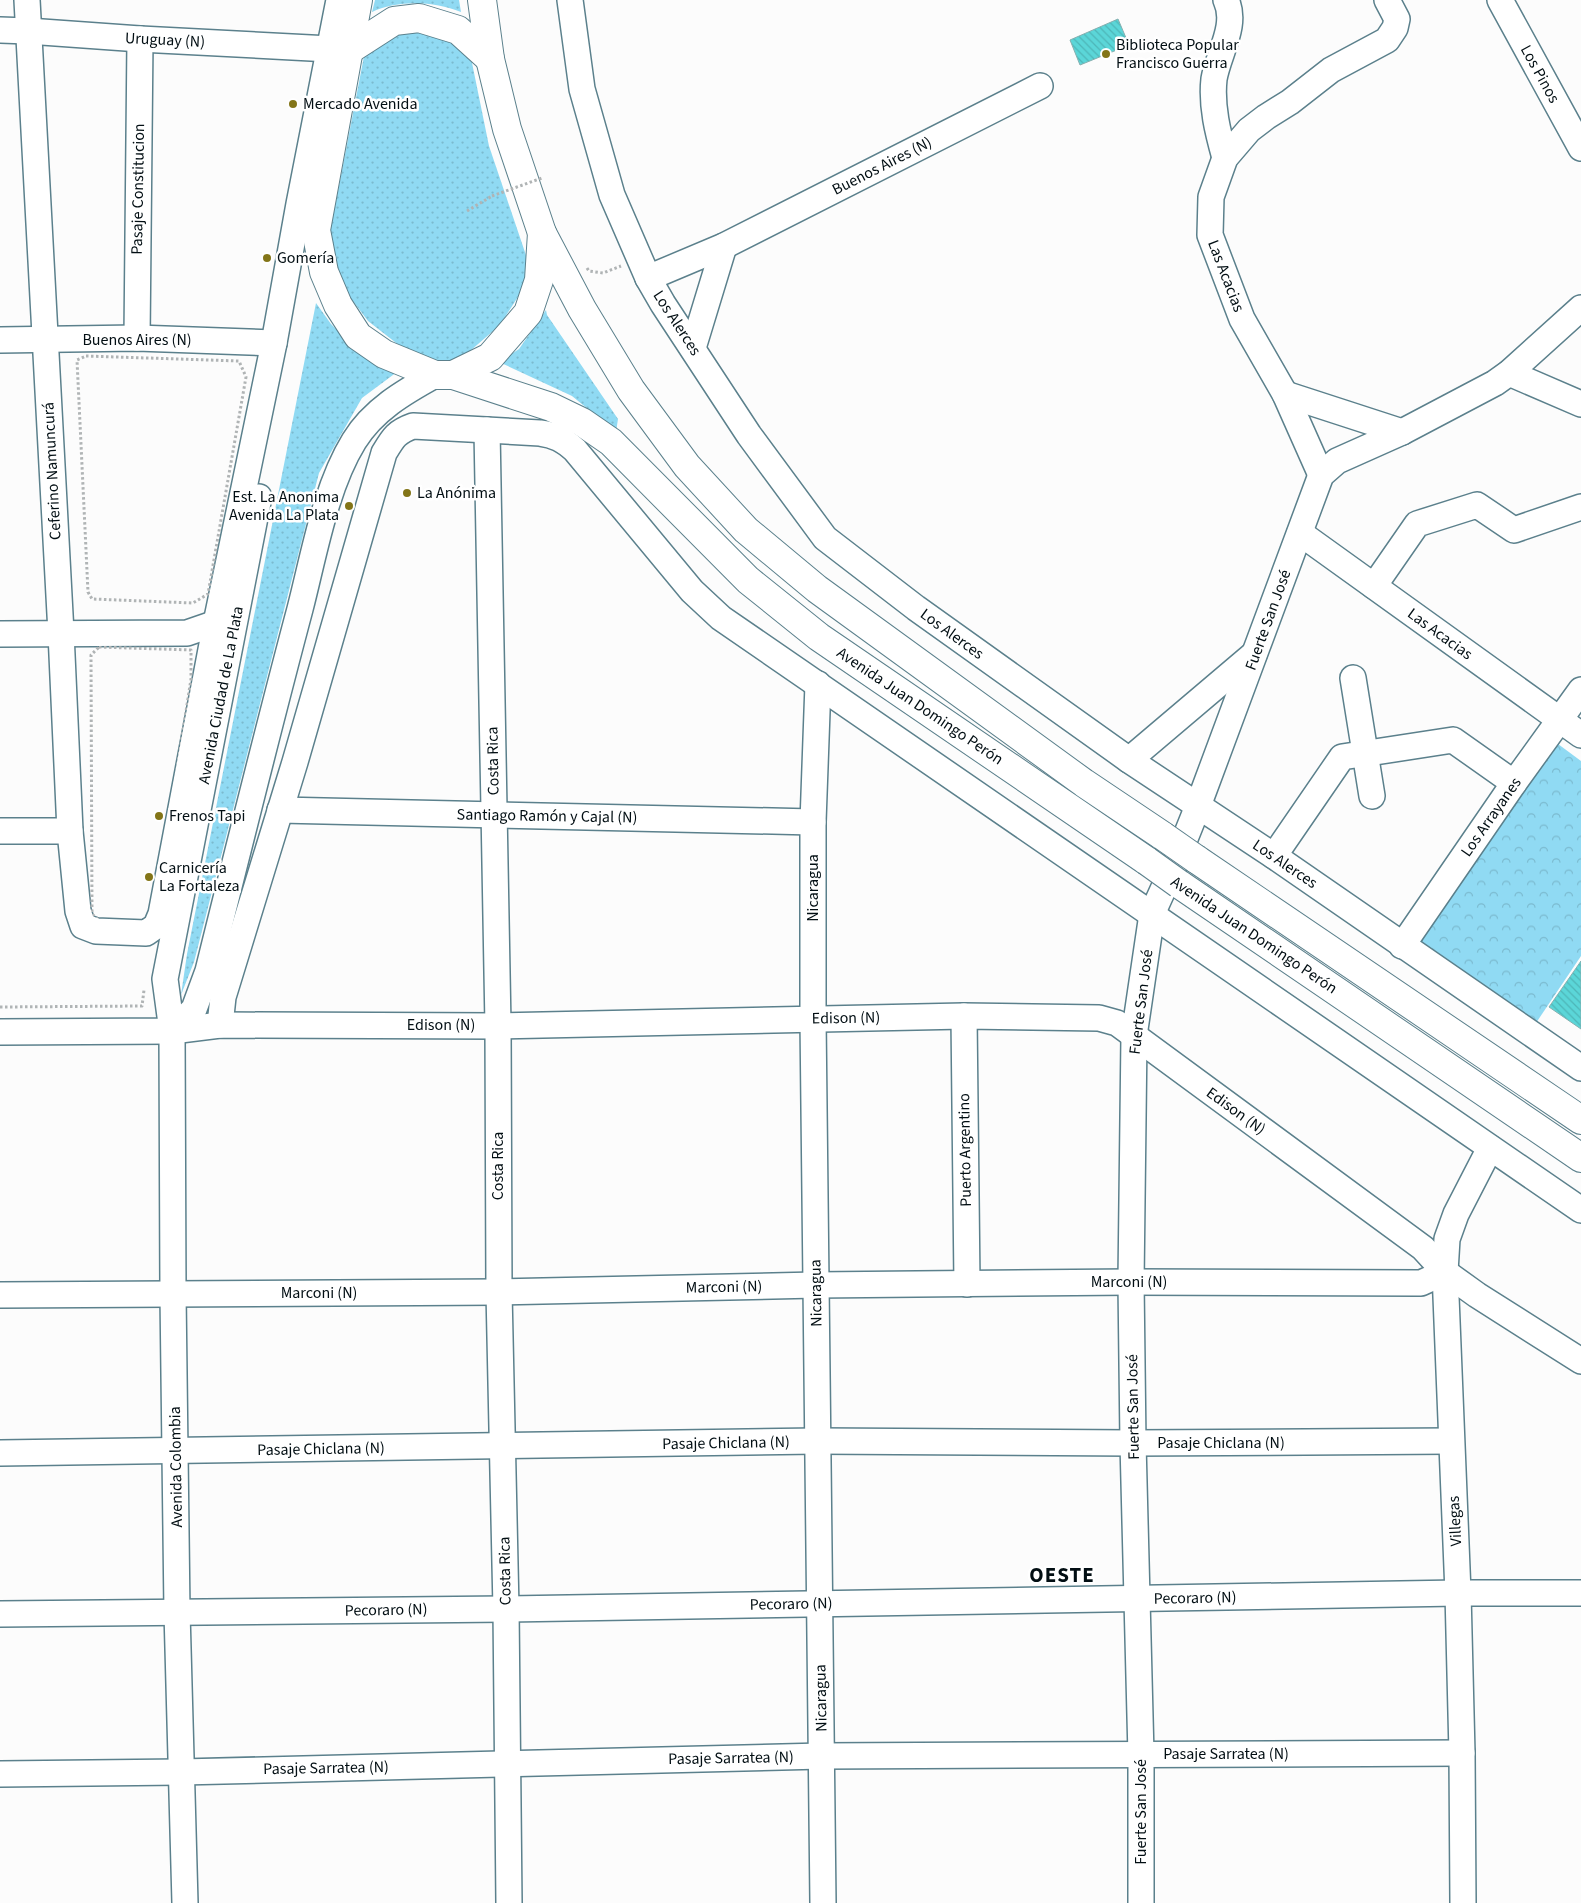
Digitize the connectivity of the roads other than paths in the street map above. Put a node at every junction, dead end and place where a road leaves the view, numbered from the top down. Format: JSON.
{"nodes":[{"id":1,"x":27,"y":0,"type":"edge"},
{"id":2,"x":339,"y":0,"type":"edge"},
{"id":3,"x":358,"y":0,"type":"edge"},
{"id":4,"x":482,"y":0,"type":"edge"},
{"id":5,"x":570,"y":0,"type":"edge"},
{"id":6,"x":1226,"y":0,"type":"edge"},
{"id":7,"x":1387,"y":0,"type":"edge"},
{"id":8,"x":1500,"y":0,"type":"edge"},
{"id":9,"x":0,"y":30,"type":"edge"},
{"id":10,"x":28,"y":30,"type":"junction"},
{"id":11,"x":140,"y":39,"type":"junction"},
{"id":12,"x":339,"y":49,"type":"junction"},
{"id":13,"x":490,"y":59,"type":"junction"},
{"id":14,"x":1040,"y":86,"type":"dead end"},
{"id":15,"x":1581,"y":148,"type":"edge"},
{"id":16,"x":1225,"y":158,"type":"junction"},
{"id":17,"x":299,"y":204,"type":"junction"},
{"id":18,"x":316,"y":230,"type":"junction"},
{"id":19,"x":542,"y":233,"type":"junction"},
{"id":20,"x":724,"y":246,"type":"junction"},
{"id":21,"x":644,"y":268,"type":"junction"},
{"id":22,"x":300,"y":281,"type":"junction"},
{"id":23,"x":1581,"y":308,"type":"edge"},
{"id":24,"x":137,"y":338,"type":"junction"},
{"id":25,"x":0,"y":340,"type":"edge"},
{"id":26,"x":45,"y":340,"type":"junction"},
{"id":27,"x":274,"y":343,"type":"junction"},
{"id":28,"x":693,"y":348,"type":"junction"},
{"id":29,"x":1509,"y":373,"type":"junction"},
{"id":30,"x":444,"y":375,"type":"junction"},
{"id":31,"x":1285,"y":394,"type":"junction"},
{"id":32,"x":1581,"y":404,"type":"edge"},
{"id":33,"x":487,"y":430,"type":"junction"},
{"id":34,"x":1402,"y":432,"type":"junction"},
{"id":35,"x":1321,"y":475,"type":"junction"},
{"id":36,"x":1581,"y":508,"type":"edge"},
{"id":37,"x":1300,"y":533,"type":"junction"},
{"id":38,"x":246,"y":566,"type":"junction"},
{"id":39,"x":1374,"y":586,"type":"junction"},
{"id":40,"x":216,"y":623,"type":"junction"},
{"id":41,"x":61,"y":633,"type":"junction"},
{"id":42,"x":0,"y":634,"type":"edge"},
{"id":43,"x":1256,"y":653,"type":"junction"},
{"id":44,"x":1353,"y":678,"type":"dead end"},
{"id":45,"x":818,"y":684,"type":"junction"},
{"id":46,"x":279,"y":687,"type":"junction"},
{"id":47,"x":1581,"y":690,"type":"edge"},
{"id":48,"x":1560,"y":720,"type":"junction"},
{"id":49,"x":1581,"y":735,"type":"edge"},
{"id":50,"x":1365,"y":753,"type":"junction"},
{"id":51,"x":1129,"y":760,"type":"junction"},
{"id":52,"x":295,"y":762,"type":"junction"},
{"id":53,"x":1514,"y":783,"type":"junction"},
{"id":54,"x":1372,"y":796,"type":"dead end"},
{"id":55,"x":1198,"y":806,"type":"junction"},
{"id":56,"x":280,"y":810,"type":"junction"},
{"id":57,"x":494,"y":815,"type":"junction"},
{"id":58,"x":813,"y":822,"type":"junction"},
{"id":59,"x":0,"y":831,"type":"edge"},
{"id":60,"x":70,"y":831,"type":"junction"},
{"id":61,"x":1274,"y":856,"type":"junction"},
{"id":62,"x":1152,"y":914,"type":"junction"},
{"id":63,"x":96,"y":931,"type":"joint"},
{"id":64,"x":1402,"y":946,"type":"junction"},
{"id":65,"x":964,"y":1016,"type":"junction"},
{"id":66,"x":813,"y":1019,"type":"junction"},
{"id":67,"x":220,"y":1025,"type":"junction"},
{"id":68,"x":498,"y":1026,"type":"junction"},
{"id":69,"x":172,"y":1031,"type":"junction"},
{"id":70,"x":0,"y":1032,"type":"edge"},
{"id":71,"x":1134,"y":1036,"type":"junction"},
{"id":72,"x":1581,"y":1068,"type":"edge"},
{"id":73,"x":1581,"y":1120,"type":"edge"},
{"id":74,"x":1490,"y":1148,"type":"junction"},
{"id":75,"x":1581,"y":1158,"type":"edge"},
{"id":76,"x":1581,"y":1210,"type":"edge"},
{"id":77,"x":1445,"y":1272,"type":"junction"},
{"id":78,"x":1131,"y":1282,"type":"junction"},
{"id":79,"x":967,"y":1284,"type":"junction"},
{"id":80,"x":816,"y":1285,"type":"junction"},
{"id":81,"x":499,"y":1292,"type":"junction"},
{"id":82,"x":173,"y":1294,"type":"junction"},
{"id":83,"x":0,"y":1295,"type":"edge"},
{"id":84,"x":1581,"y":1361,"type":"edge"},
{"id":85,"x":818,"y":1441,"type":"junction"},
{"id":86,"x":1452,"y":1441,"type":"junction"},
{"id":87,"x":1133,"y":1443,"type":"junction"},
{"id":88,"x":502,"y":1446,"type":"junction"},
{"id":89,"x":176,"y":1451,"type":"junction"},
{"id":90,"x":0,"y":1453,"type":"edge"},
{"id":91,"x":1458,"y":1593,"type":"junction"},
{"id":92,"x":1581,"y":1593,"type":"edge"},
{"id":93,"x":1136,"y":1600,"type":"junction"},
{"id":94,"x":819,"y":1604,"type":"junction"},
{"id":95,"x":506,"y":1609,"type":"junction"},
{"id":96,"x":177,"y":1612,"type":"junction"},
{"id":97,"x":0,"y":1614,"type":"edge"},
{"id":98,"x":1462,"y":1753,"type":"junction"},
{"id":99,"x":1141,"y":1755,"type":"junction"},
{"id":100,"x":822,"y":1756,"type":"junction"},
{"id":101,"x":506,"y":1764,"type":"junction"},
{"id":102,"x":181,"y":1772,"type":"junction"},
{"id":103,"x":0,"y":1774,"type":"edge"},
{"id":104,"x":185,"y":1903,"type":"edge"},
{"id":105,"x":509,"y":1903,"type":"edge"},
{"id":106,"x":823,"y":1903,"type":"edge"},
{"id":107,"x":1141,"y":1903,"type":"edge"},
{"id":108,"x":1462,"y":1903,"type":"edge"}],
"edges":[{"from":1,"to":10,"type":"street","name":"Ceferino Namuncurá"},
{"from":2,"to":12,"type":"street","name":"Avenida Ciudad de La Plata"},
{"from":3,"to":12,"type":"highway","name":"Avenida Ciudad de La Plata"},
{"from":4,"to":13,"type":"highway"},
{"from":5,"to":21,"type":"street","name":"Los Alerces"},
{"from":6,"to":16,"type":"street"},
{"from":7,"to":16,"type":"street","name":"Las Acacias"},
{"from":8,"to":15,"type":"street","name":"Los Pinos"},
{"from":9,"to":10,"type":"street","name":"Uruguay (N)"},
{"from":10,"to":11,"type":"street","name":"Uruguay (N)"},
{"from":10,"to":26,"type":"street","name":"Ceferino Namuncurá"},
{"from":11,"to":12,"type":"street","name":"Uruguay (N)"},
{"from":11,"to":24,"type":"street","name":"Pasaje Constitucion"},
{"from":12,"to":13,"type":"highway"},
{"from":12,"to":17,"type":"street","name":"Avenida Ciudad de La Plata"},
{"from":12,"to":18,"type":"highway","name":"Avenida Ciudad de La Plata"},
{"from":13,"to":19,"type":"highway"},
{"from":14,"to":20,"type":"street","name":"Buenos Aires (N)"},
{"from":16,"to":31,"type":"street","name":"Las Acacias"},
{"from":17,"to":22,"type":"street"},
{"from":17,"to":27,"type":"street","name":"Avenida Ciudad de La Plata"},
{"from":18,"to":22,"type":"street","name":"Avenida Ciudad de La Plata"},
{"from":18,"to":30,"type":"highway","name":"Avenida Juan Domingo Perón"},
{"from":19,"to":30,"type":"highway"},
{"from":19,"to":73,"type":"highway","name":"Avenida Juan Domingo Perón","bridge":true},
{"from":20,"to":21,"type":"street","name":"Buenos Aires (N)"},
{"from":20,"to":28,"type":"street"},
{"from":21,"to":28,"type":"street","name":"Los Alerces"},
{"from":22,"to":38,"type":"street","name":"Avenida Ciudad de La Plata"},
{"from":23,"to":29,"type":"street"},
{"from":24,"to":26,"type":"street","name":"Buenos Aires (N)"},
{"from":24,"to":27,"type":"street","name":"Buenos Aires (N)"},
{"from":25,"to":26,"type":"street","name":"Buenos Aires (N)"},
{"from":26,"to":41,"type":"street","name":"Ceferino Namuncurá"},
{"from":27,"to":40,"type":"street","name":"Avenida Ciudad de La Plata"},
{"from":28,"to":51,"type":"street","name":"Los Alerces"},
{"from":29,"to":32,"type":"street"},
{"from":29,"to":34,"type":"street"},
{"from":30,"to":46,"type":"street"},
{"from":30,"to":75,"type":"highway","name":"Avenida Juan Domingo Perón","bridge":true},
{"from":31,"to":34,"type":"street"},
{"from":31,"to":35,"type":"street","name":"Las Acacias"},
{"from":33,"to":45,"type":"street"},
{"from":33,"to":52,"type":"street"},
{"from":33,"to":57,"type":"street","name":"Costa Rica"},
{"from":34,"to":35,"type":"street"},
{"from":35,"to":37,"type":"street","name":"Fuerte San José"},
{"from":36,"to":39,"type":"street"},
{"from":37,"to":39,"type":"street","name":"Las Acacias"},
{"from":37,"to":43,"type":"street","name":"Fuerte San José"},
{"from":38,"to":40,"type":"street"},
{"from":38,"to":69,"type":"street","name":"Avenida Ciudad de La Plata"},
{"from":39,"to":48,"type":"street","name":"Las Acacias"},
{"from":40,"to":41,"type":"street"},
{"from":40,"to":63,"type":"street","name":"Avenida Ciudad de La Plata"},
{"from":41,"to":42,"type":"street"},
{"from":41,"to":60,"type":"street","name":"Ceferino Namuncurá"},
{"from":43,"to":51,"type":"street"},
{"from":43,"to":55,"type":"street","name":"Fuerte San José"},
{"from":44,"to":50,"type":"street"},
{"from":45,"to":58,"type":"street","name":"Nicaragua"},
{"from":45,"to":62,"type":"street"},
{"from":46,"to":52,"type":"street"},
{"from":46,"to":69,"type":"street"},
{"from":47,"to":48,"type":"street","name":"Los Arrayanes"},
{"from":48,"to":49,"type":"street","name":"Las Acacias"},
{"from":48,"to":53,"type":"street","name":"Los Arrayanes"},
{"from":50,"to":53,"type":"street"},
{"from":50,"to":54,"type":"street"},
{"from":50,"to":61,"type":"street"},
{"from":51,"to":55,"type":"street","name":"Los Alerces"},
{"from":52,"to":56,"type":"street"},
{"from":53,"to":64,"type":"street","name":"Los Arrayanes"},
{"from":55,"to":61,"type":"street","name":"Los Alerces"},
{"from":55,"to":62,"type":"street","name":"Fuerte San José"},
{"from":56,"to":57,"type":"street","name":"Santiago Ramón y Cajal (N)"},
{"from":56,"to":67,"type":"street"},
{"from":57,"to":58,"type":"street","name":"Santiago Ramón y Cajal (N)"},
{"from":57,"to":68,"type":"street","name":"Costa Rica"},
{"from":58,"to":66,"type":"street","name":"Nicaragua"},
{"from":59,"to":60,"type":"street"},
{"from":60,"to":63,"type":"street","name":"Ceferino Namuncurá"},
{"from":61,"to":64,"type":"street","name":"Los Alerces"},
{"from":62,"to":71,"type":"street","name":"Fuerte San José"},
{"from":62,"to":74,"type":"street"},
{"from":64,"to":72,"type":"street","name":"Los Alerces"},
{"from":65,"to":66,"type":"street","name":"Edison (N)"},
{"from":65,"to":71,"type":"street","name":"Edison (N)"},
{"from":65,"to":79,"type":"street","name":"Puerto Argentino"},
{"from":66,"to":68,"type":"street","name":"Edison (N)"},
{"from":66,"to":80,"type":"street","name":"Nicaragua"},
{"from":67,"to":68,"type":"street","name":"Edison (N)"},
{"from":67,"to":69,"type":"street","name":"Edison (N)"},
{"from":68,"to":81,"type":"street","name":"Costa Rica"},
{"from":69,"to":70,"type":"street","name":"Edison (N)"},
{"from":69,"to":82,"type":"street","name":"Avenida Colombia"},
{"from":71,"to":77,"type":"street","name":"Edison (N)"},
{"from":71,"to":78,"type":"street","name":"Fuerte San José"},
{"from":74,"to":76,"type":"street"},
{"from":74,"to":77,"type":"street","name":"Villegas"},
{"from":77,"to":78,"type":"street","name":"Marconi (N)"},
{"from":77,"to":84,"type":"street","name":"Edison (N)"},
{"from":77,"to":86,"type":"street","name":"Villegas"},
{"from":78,"to":79,"type":"street","name":"Marconi (N)"},
{"from":78,"to":87,"type":"street","name":"Fuerte San José"},
{"from":79,"to":80,"type":"street","name":"Marconi (N)"},
{"from":80,"to":81,"type":"street","name":"Marconi (N)"},
{"from":80,"to":85,"type":"street","name":"Nicaragua"},
{"from":81,"to":82,"type":"street","name":"Marconi (N)"},
{"from":81,"to":88,"type":"street","name":"Costa Rica"},
{"from":82,"to":83,"type":"street","name":"Marconi (N)"},
{"from":82,"to":89,"type":"street","name":"Avenida Colombia"},
{"from":85,"to":87,"type":"street","name":"Pasaje Chiclana (N)"},
{"from":85,"to":88,"type":"street","name":"Pasaje Chiclana (N)"},
{"from":85,"to":94,"type":"street","name":"Nicaragua"},
{"from":86,"to":87,"type":"street","name":"Pasaje Chiclana (N)"},
{"from":86,"to":91,"type":"street","name":"Villegas"},
{"from":87,"to":93,"type":"street","name":"Fuerte San José"},
{"from":88,"to":89,"type":"street","name":"Pasaje Chiclana (N)"},
{"from":88,"to":95,"type":"street","name":"Costa Rica"},
{"from":89,"to":90,"type":"street","name":"Pasaje Chiclana (N)"},
{"from":89,"to":96,"type":"street","name":"Avenida Colombia"},
{"from":91,"to":92,"type":"street","name":"Pecoraro (N)"},
{"from":91,"to":93,"type":"street","name":"Pecoraro (N)"},
{"from":91,"to":98,"type":"street","name":"Villegas"},
{"from":93,"to":94,"type":"street","name":"Pecoraro (N)"},
{"from":93,"to":99,"type":"street","name":"Fuerte San José"},
{"from":94,"to":95,"type":"street","name":"Pecoraro (N)"},
{"from":94,"to":100,"type":"street","name":"Nicaragua"},
{"from":95,"to":96,"type":"street","name":"Pecoraro (N)"},
{"from":95,"to":101,"type":"street","name":"Costa Rica"},
{"from":96,"to":97,"type":"street","name":"Pecoraro (N)"},
{"from":96,"to":102,"type":"street","name":"Avenida Colombia"},
{"from":98,"to":99,"type":"street","name":"Pasaje Sarratea (N)"},
{"from":98,"to":108,"type":"street","name":"Villegas"},
{"from":99,"to":100,"type":"street","name":"Pasaje Sarratea (N)"},
{"from":99,"to":107,"type":"street","name":"Fuerte San José"},
{"from":100,"to":101,"type":"street","name":"Pasaje Sarratea (N)"},
{"from":100,"to":106,"type":"street","name":"Nicaragua"},
{"from":101,"to":102,"type":"street","name":"Pasaje Sarratea (N)"},
{"from":101,"to":105,"type":"street","name":"Costa Rica"},
{"from":102,"to":103,"type":"street","name":"Pasaje Sarratea (N)"},
{"from":102,"to":104,"type":"street","name":"Avenida Colombia"}]}
